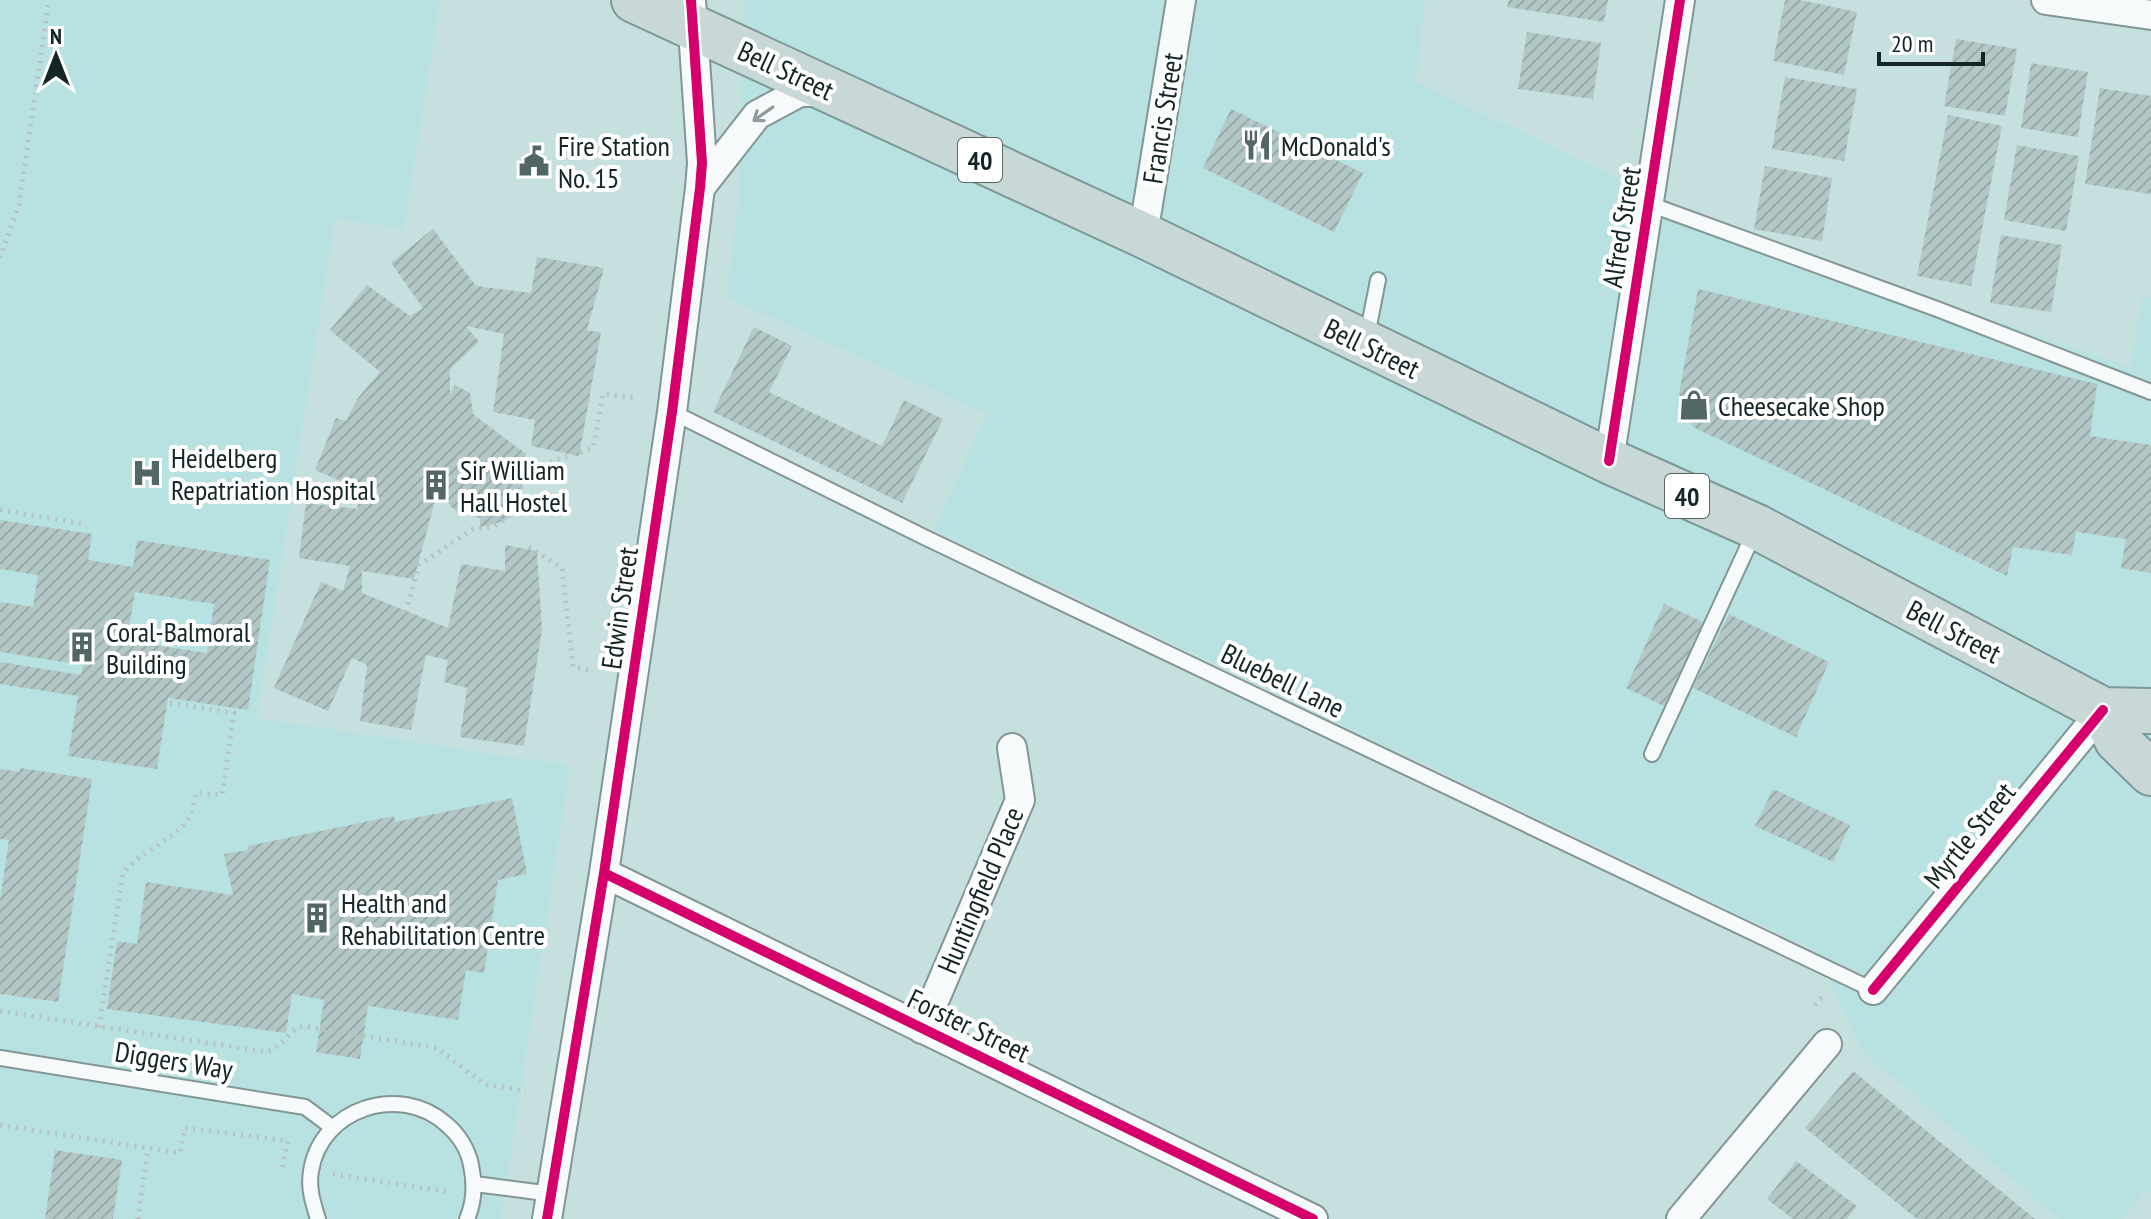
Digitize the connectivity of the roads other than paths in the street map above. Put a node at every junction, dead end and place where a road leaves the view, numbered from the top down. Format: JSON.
{"nodes":[{"id":1,"x":634,"y":0,"type":"edge"},
{"id":2,"x":1181,"y":0,"type":"edge"},
{"id":3,"x":1680,"y":0,"type":"edge"},
{"id":4,"x":2046,"y":0,"type":"edge"},
{"id":5,"x":692,"y":14,"type":"edge"},
{"id":6,"x":2151,"y":15,"type":"edge"},
{"id":7,"x":835,"y":92,"type":"junction"},
{"id":8,"x":700,"y":188,"type":"junction"},
{"id":9,"x":1649,"y":204,"type":"junction"},
{"id":10,"x":1143,"y":235,"type":"junction"},
{"id":11,"x":1378,"y":280,"type":"dead end"},
{"id":12,"x":1366,"y":345,"type":"junction"},
{"id":13,"x":2151,"y":392,"type":"edge"},
{"id":14,"x":672,"y":412,"type":"junction"},
{"id":15,"x":1609,"y":461,"type":"junction"},
{"id":16,"x":1757,"y":527,"type":"junction"},
{"id":17,"x":2103,"y":710,"type":"junction"},
{"id":18,"x":2151,"y":711,"type":"edge"},
{"id":19,"x":1012,"y":748,"type":"dead end"},
{"id":20,"x":1652,"y":754,"type":"dead end"},
{"id":21,"x":2151,"y":773,"type":"edge"},
{"id":22,"x":604,"y":873,"type":"junction"},
{"id":23,"x":1873,"y":990,"type":"joint"},
{"id":24,"x":922,"y":1029,"type":"junction"},
{"id":25,"x":1827,"y":1044,"type":"dead end"},
{"id":26,"x":0,"y":1058,"type":"edge"},
{"id":27,"x":333,"y":1128,"type":"junction"},
{"id":28,"x":474,"y":1190,"type":"junction"},
{"id":29,"x":550,"y":1206,"type":"edge"},
{"id":30,"x":318,"y":1219,"type":"edge"},
{"id":31,"x":467,"y":1219,"type":"edge"},
{"id":32,"x":1313,"y":1219,"type":"edge"},
{"id":33,"x":1681,"y":1219,"type":"edge"}],
"edges":[{"from":1,"to":5,"type":"highway","name":"Bell Street","number":"40"},
{"from":2,"to":10,"type":"street","name":"Francis Street"},
{"from":3,"to":9,"type":"street","name":"Alfred Street"},
{"from":4,"to":6,"type":"street"},
{"from":5,"to":7,"type":"highway","name":"Bell Street","number":"40"},
{"from":5,"to":8,"type":"street","name":"Edwin Street"},
{"from":7,"to":8,"type":"street","one_way":true},
{"from":7,"to":10,"type":"highway","name":"Bell Street","number":"40"},
{"from":8,"to":14,"type":"street","name":"Edwin Street"},
{"from":9,"to":13,"type":"lane"},
{"from":9,"to":15,"type":"street","name":"Alfred Street"},
{"from":10,"to":12,"type":"highway","name":"Bell Street","number":"40"},
{"from":11,"to":12,"type":"lane"},
{"from":12,"to":15,"type":"highway","name":"Bell Street","number":"40"},
{"from":14,"to":22,"type":"street","name":"Edwin Street"},
{"from":14,"to":23,"type":"lane","name":"Bluebell Lane"},
{"from":15,"to":16,"type":"highway","name":"Bell Street","number":"40"},
{"from":16,"to":17,"type":"highway","name":"Bell Street","number":"40"},
{"from":16,"to":20,"type":"lane"},
{"from":17,"to":18,"type":"highway","name":"Bell Street","number":"40"},
{"from":17,"to":21,"type":"highway"},
{"from":17,"to":23,"type":"street","name":"Myrtle Street"},
{"from":19,"to":24,"type":"street","name":"Huntingfield Place"},
{"from":22,"to":24,"type":"street","name":"Forster Street"},
{"from":22,"to":29,"type":"street","name":"Edwin Street"},
{"from":24,"to":32,"type":"street","name":"Forster Street"},
{"from":25,"to":33,"type":"street"},
{"from":26,"to":27,"type":"lane","name":"Diggers Way"},
{"from":27,"to":28,"type":"lane"},
{"from":27,"to":30,"type":"lane"},
{"from":28,"to":29,"type":"lane"},
{"from":28,"to":31,"type":"lane"}]}
